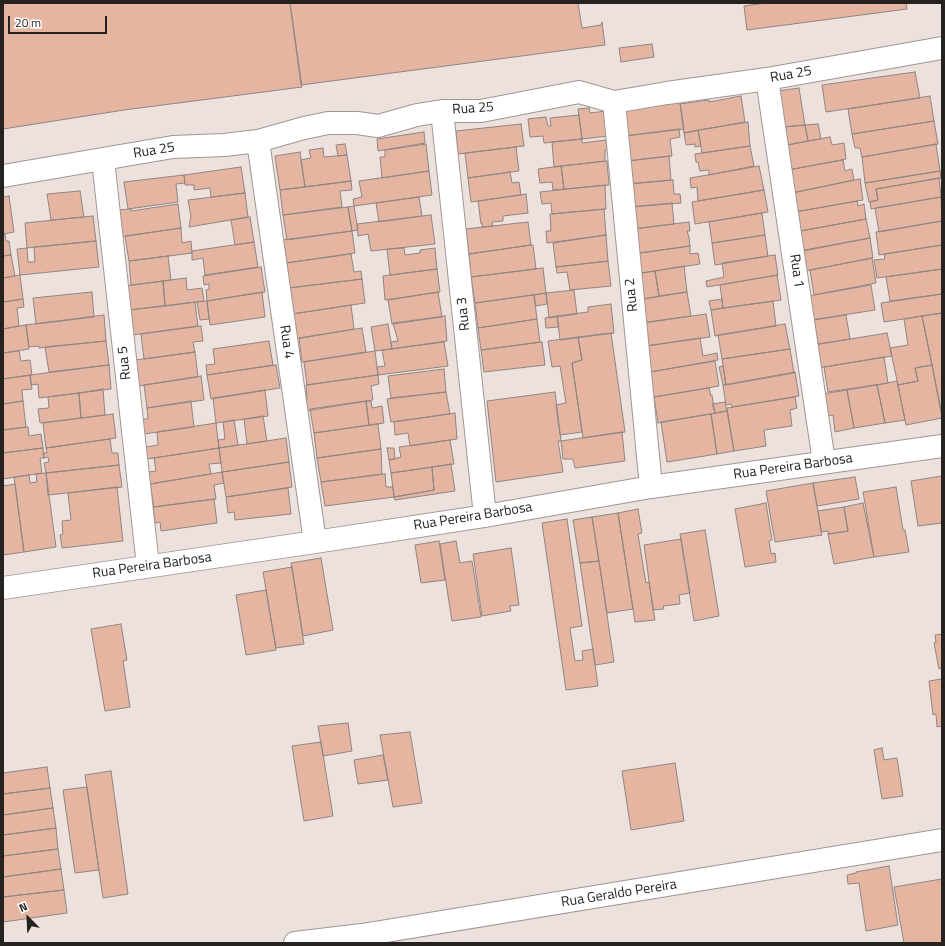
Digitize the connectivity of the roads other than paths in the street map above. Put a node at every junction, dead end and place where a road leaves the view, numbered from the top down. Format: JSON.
{"nodes":[{"id":1,"x":942,"y":48,"type":"edge"},
{"id":2,"x":767,"y":79,"type":"junction"},
{"id":3,"x":614,"y":102,"type":"junction"},
{"id":4,"x":442,"y":111,"type":"junction"},
{"id":5,"x":258,"y":141,"type":"junction"},
{"id":6,"x":103,"y":160,"type":"junction"},
{"id":7,"x":3,"y":176,"type":"edge"},
{"id":8,"x":942,"y":446,"type":"edge"},
{"id":9,"x":824,"y":462,"type":"junction"},
{"id":10,"x":651,"y":488,"type":"junction"},
{"id":11,"x":485,"y":516,"type":"junction"},
{"id":12,"x":315,"y":542,"type":"junction"},
{"id":13,"x":148,"y":566,"type":"junction"},
{"id":14,"x":3,"y":588,"type":"edge"},
{"id":15,"x":942,"y":840,"type":"edge"},
{"id":16,"x":295,"y":943,"type":"edge"}],
"edges":[{"from":1,"to":2,"type":"street","name":"Rua 25"},
{"from":2,"to":3,"type":"street","name":"Rua 25"},
{"from":2,"to":9,"type":"street","name":"Rua 1"},
{"from":3,"to":4,"type":"street","name":"Rua 25"},
{"from":3,"to":10,"type":"street","name":"Rua 2"},
{"from":4,"to":5,"type":"street","name":"Rua 25"},
{"from":4,"to":11,"type":"street","name":"Rua 3"},
{"from":5,"to":6,"type":"street","name":"Rua 25"},
{"from":5,"to":12,"type":"street","name":"Rua 4"},
{"from":6,"to":7,"type":"street","name":"Rua 25"},
{"from":6,"to":13,"type":"street","name":"Rua 5"},
{"from":8,"to":9,"type":"street","name":"Rua Pereira Barbosa"},
{"from":9,"to":10,"type":"street","name":"Rua Pereira Barbosa"},
{"from":10,"to":11,"type":"street","name":"Rua Pereira Barbosa"},
{"from":11,"to":12,"type":"street","name":"Rua Pereira Barbosa"},
{"from":12,"to":13,"type":"street","name":"Rua Pereira Barbosa"},
{"from":13,"to":14,"type":"street","name":"Rua Pereira Barbosa"},
{"from":15,"to":16,"type":"street","name":"Rua Geraldo Pereira"}]}
